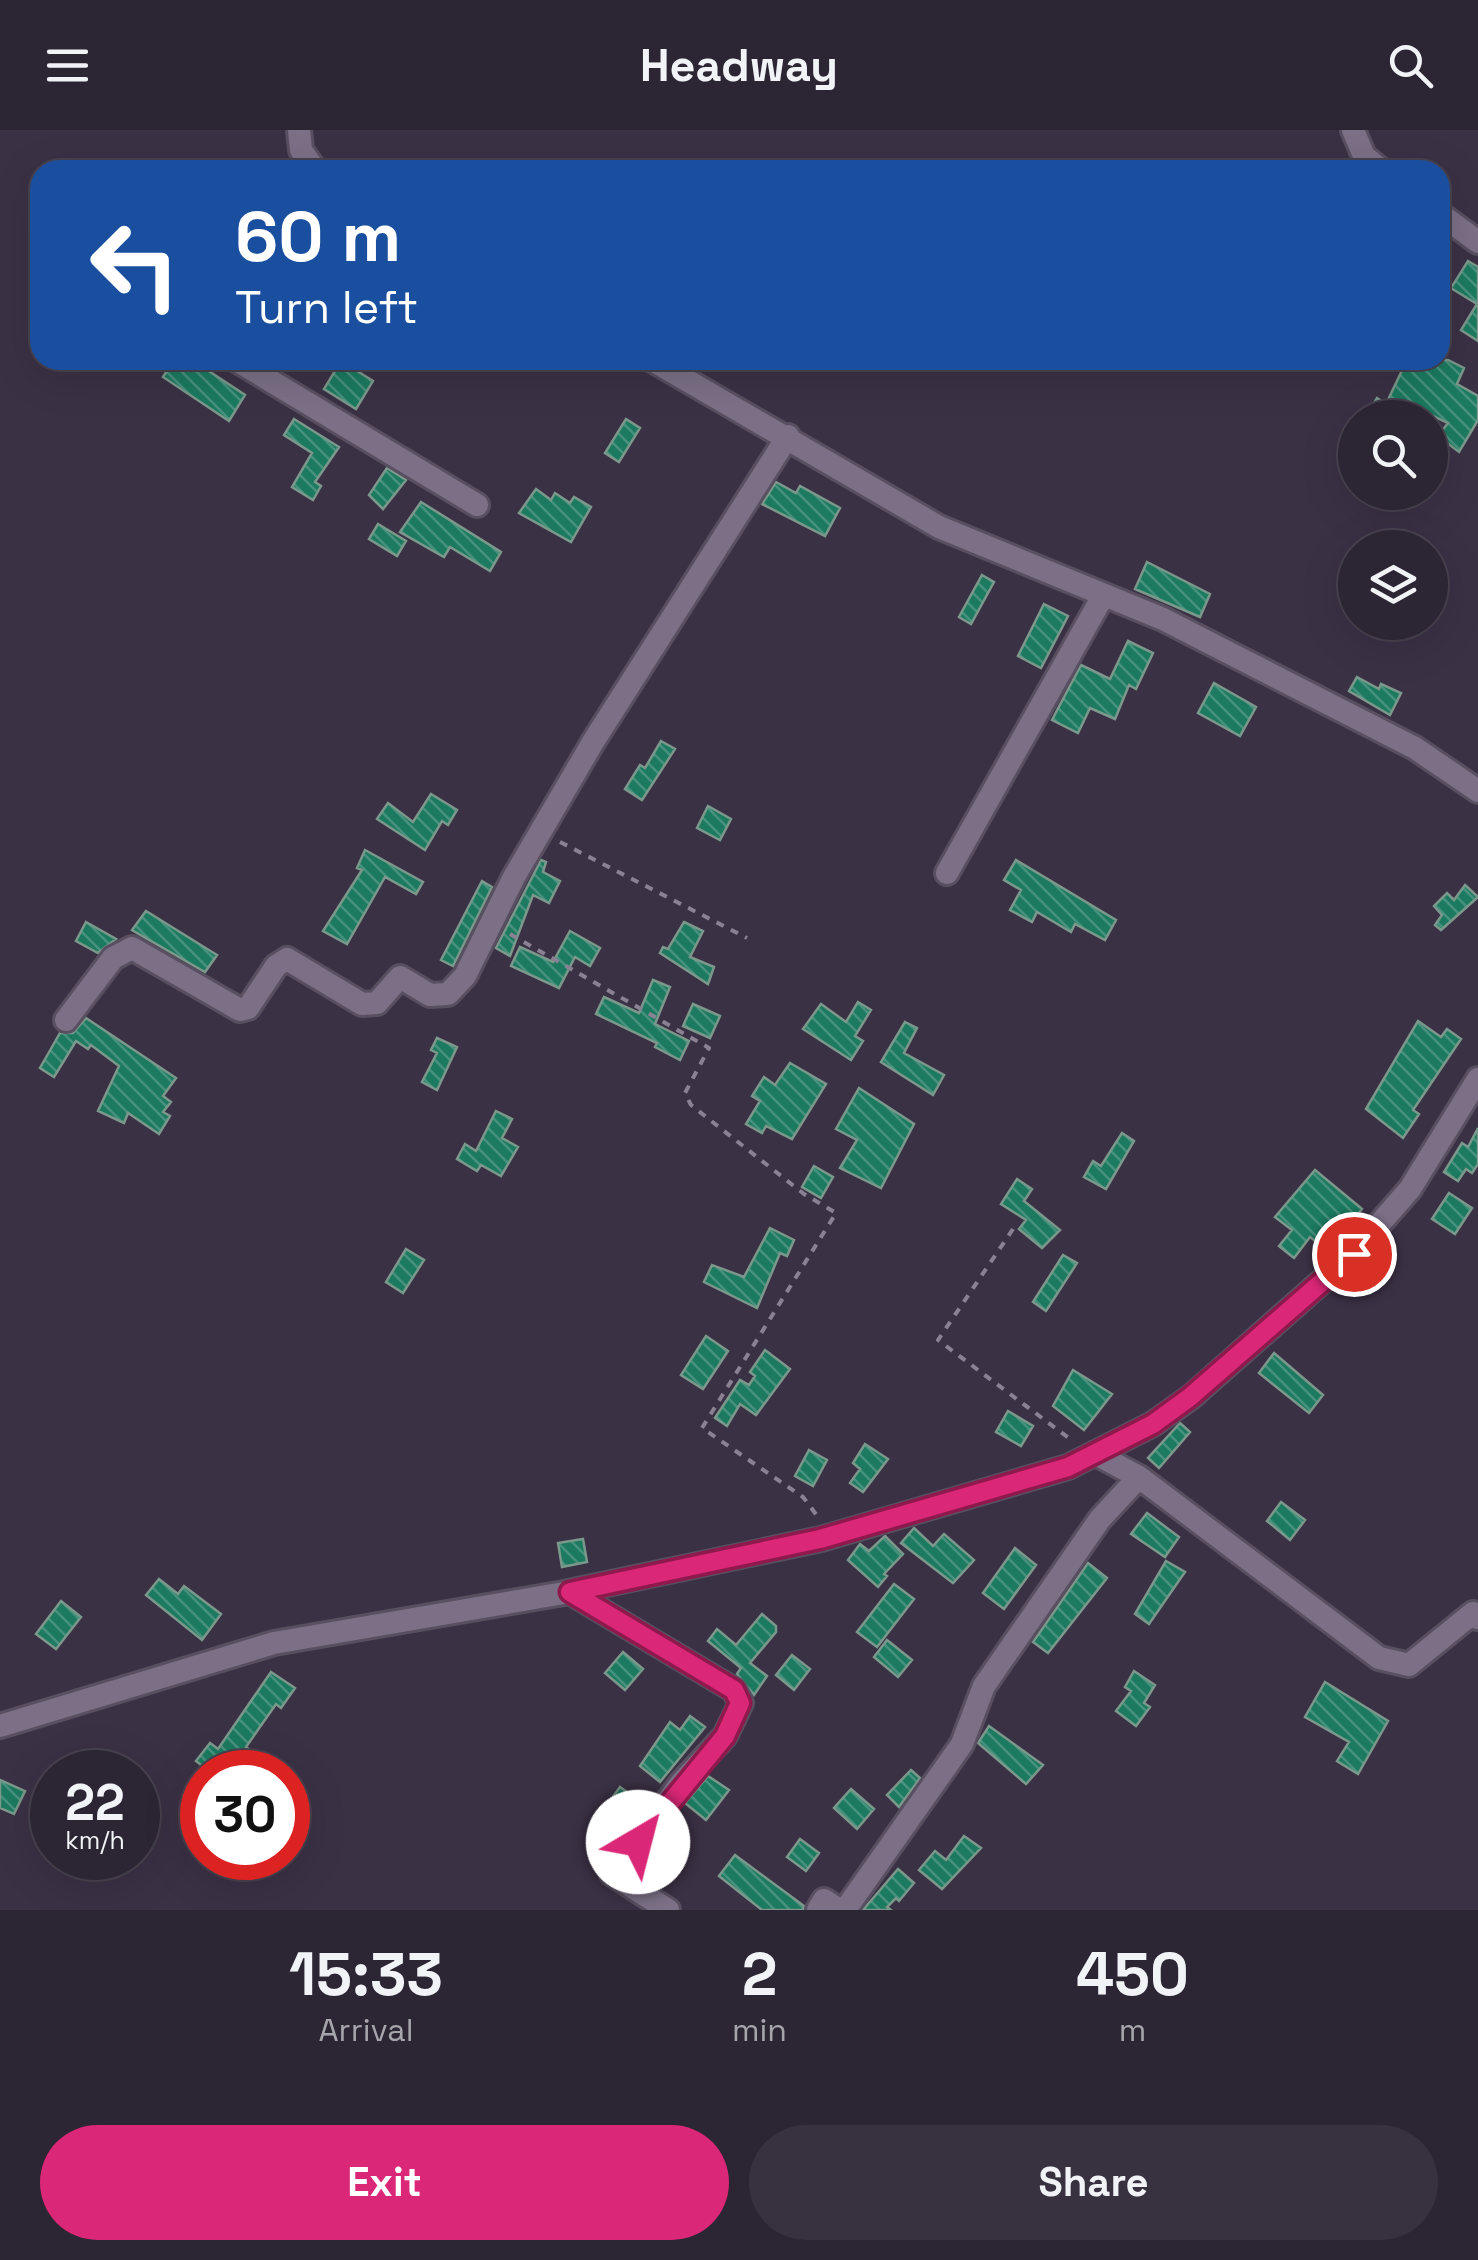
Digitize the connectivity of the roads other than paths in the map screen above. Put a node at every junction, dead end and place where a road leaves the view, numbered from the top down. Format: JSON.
{"nodes":[{"id":1,"x":299,"y":130,"type":"edge"},
{"id":2,"x":1353,"y":130,"type":"edge"},
{"id":3,"x":308,"y":160,"type":"edge"},
{"id":4,"x":1369,"y":160,"type":"edge"},
{"id":5,"x":1450,"y":221,"type":"edge"},
{"id":6,"x":1478,"y":242,"type":"edge"},
{"id":7,"x":253,"y":370,"type":"edge"},
{"id":8,"x":670,"y":370,"type":"edge"},
{"id":9,"x":788,"y":436,"type":"junction"},
{"id":10,"x":477,"y":505,"type":"dead end"},
{"id":11,"x":1104,"y":596,"type":"junction"},
{"id":12,"x":1478,"y":791,"type":"edge"},
{"id":13,"x":947,"y":873,"type":"dead end"},
{"id":14,"x":66,"y":1020,"type":"dead end"},
{"id":15,"x":1478,"y":1079,"type":"edge"},
{"id":16,"x":1096,"y":1454,"type":"junction"},
{"id":17,"x":1138,"y":1477,"type":"junction"},
{"id":18,"x":570,"y":1592,"type":"junction"},
{"id":19,"x":1476,"y":1612,"type":"edge"},
{"id":20,"x":0,"y":1726,"type":"edge"},
{"id":21,"x":668,"y":1910,"type":"edge"},
{"id":22,"x":818,"y":1910,"type":"edge"},
{"id":23,"x":842,"y":1910,"type":"edge"}],
"edges":[{"from":1,"to":3,"type":"street"},
{"from":2,"to":4,"type":"street"},
{"from":5,"to":6,"type":"street"},
{"from":7,"to":10,"type":"street"},
{"from":8,"to":9,"type":"street"},
{"from":9,"to":11,"type":"street"},
{"from":9,"to":14,"type":"street"},
{"from":11,"to":12,"type":"street"},
{"from":11,"to":13,"type":"street"},
{"from":15,"to":16,"type":"street"},
{"from":16,"to":17,"type":"street"},
{"from":16,"to":18,"type":"street"},
{"from":17,"to":19,"type":"street"},
{"from":17,"to":23,"type":"street"},
{"from":18,"to":20,"type":"street"},
{"from":18,"to":21,"type":"street"},
{"from":22,"to":23,"type":"street"}]}
